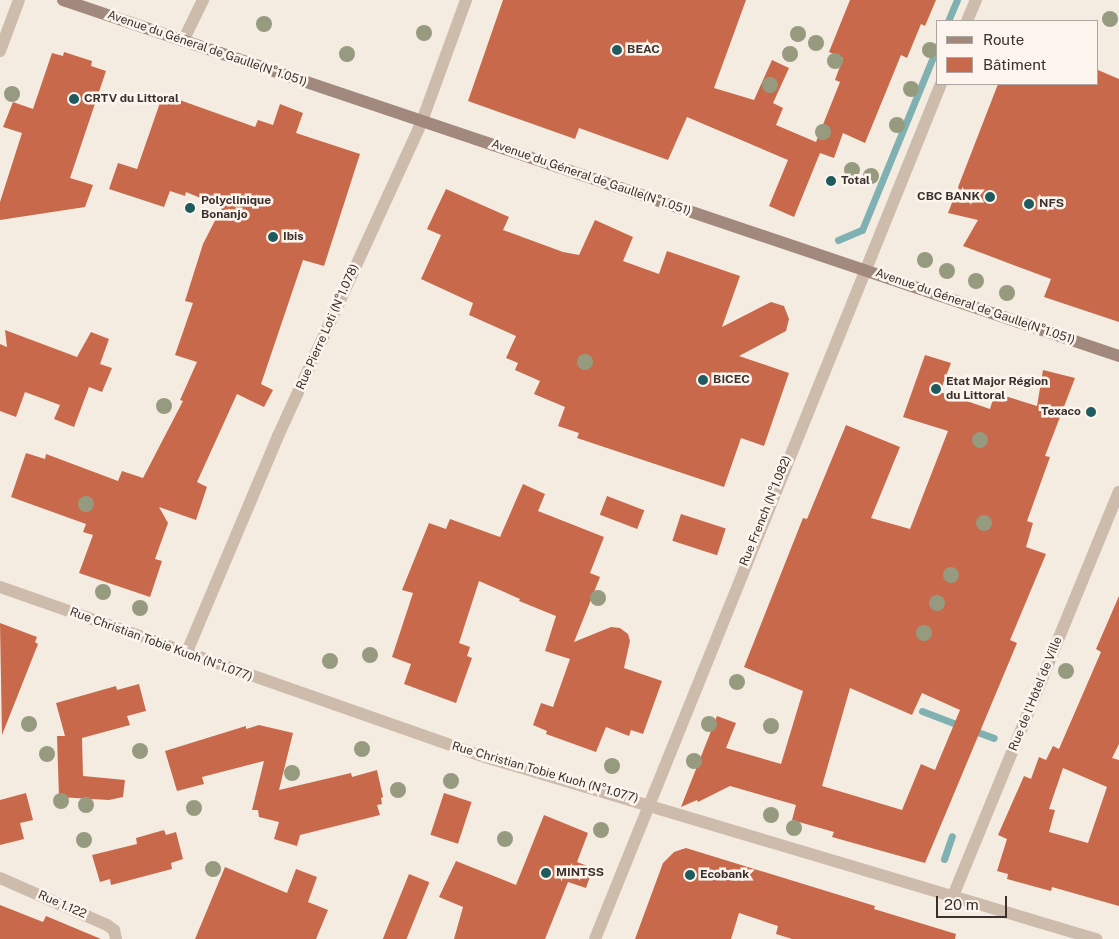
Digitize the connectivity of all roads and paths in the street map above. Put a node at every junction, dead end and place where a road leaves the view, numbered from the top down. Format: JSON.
{"nodes":[{"id":1,"x":19,"y":0,"type":"edge"},
{"id":2,"x":62,"y":0,"type":"edge"},
{"id":3,"x":203,"y":0,"type":"edge"},
{"id":4,"x":466,"y":0,"type":"edge"},
{"id":5,"x":976,"y":0,"type":"edge"},
{"id":6,"x":967,"y":20,"type":"edge"},
{"id":7,"x":183,"y":41,"type":"junction"},
{"id":8,"x":0,"y":51,"type":"edge"},
{"id":9,"x":941,"y":85,"type":"edge"},
{"id":10,"x":422,"y":121,"type":"junction"},
{"id":11,"x":864,"y":269,"type":"junction"},
{"id":12,"x":1119,"y":356,"type":"edge"},
{"id":13,"x":1119,"y":492,"type":"edge"},
{"id":14,"x":0,"y":587,"type":"edge"},
{"id":15,"x":186,"y":654,"type":"junction"},
{"id":16,"x":648,"y":803,"type":"junction"},
{"id":17,"x":0,"y":878,"type":"edge"},
{"id":18,"x":953,"y":896,"type":"junction"},
{"id":19,"x":116,"y":939,"type":"edge"},
{"id":20,"x":595,"y":939,"type":"edge"},
{"id":21,"x":1096,"y":939,"type":"edge"}],
"edges":[{"from":1,"to":8,"type":"street"},
{"from":2,"to":7,"type":"main road","name":"Avenue du Géneral de Gaulle(N°1.051)"},
{"from":3,"to":7,"type":"street"},
{"from":4,"to":10,"type":"street","name":"Rue Pierre Loti (N°1.078)"},
{"from":5,"to":6,"type":"street"},
{"from":7,"to":10,"type":"main road","name":"Avenue du Géneral de Gaulle(N°1.051)"},
{"from":9,"to":11,"type":"street","name":"Rue French (N°1.082)"},
{"from":10,"to":11,"type":"main road","name":"Avenue du Géneral de Gaulle(N°1.051)"},
{"from":10,"to":15,"type":"street","name":"Rue Pierre Loti (N°1.078)"},
{"from":11,"to":12,"type":"main road","name":"Avenue du Géneral de Gaulle(N°1.051)"},
{"from":11,"to":16,"type":"street","name":"Rue French (N°1.082)"},
{"from":13,"to":18,"type":"street","name":"Rue de l'Hôtel de Ville"},
{"from":14,"to":15,"type":"street","name":"Rue Christian Tobie Kuoh (N°1.077)"},
{"from":15,"to":16,"type":"street","name":"Rue Christian Tobie Kuoh (N°1.077)"},
{"from":16,"to":18,"type":"street","name":"Rue Christian Tobie Kuoh (N°1.077)"},
{"from":16,"to":20,"type":"street","name":"Rue French (N°1.082)"},
{"from":17,"to":19,"type":"street","name":"Rue 1.122"},
{"from":18,"to":21,"type":"street","name":"Rue Christian Tobie Kuoh (N°1.077)"}]}
